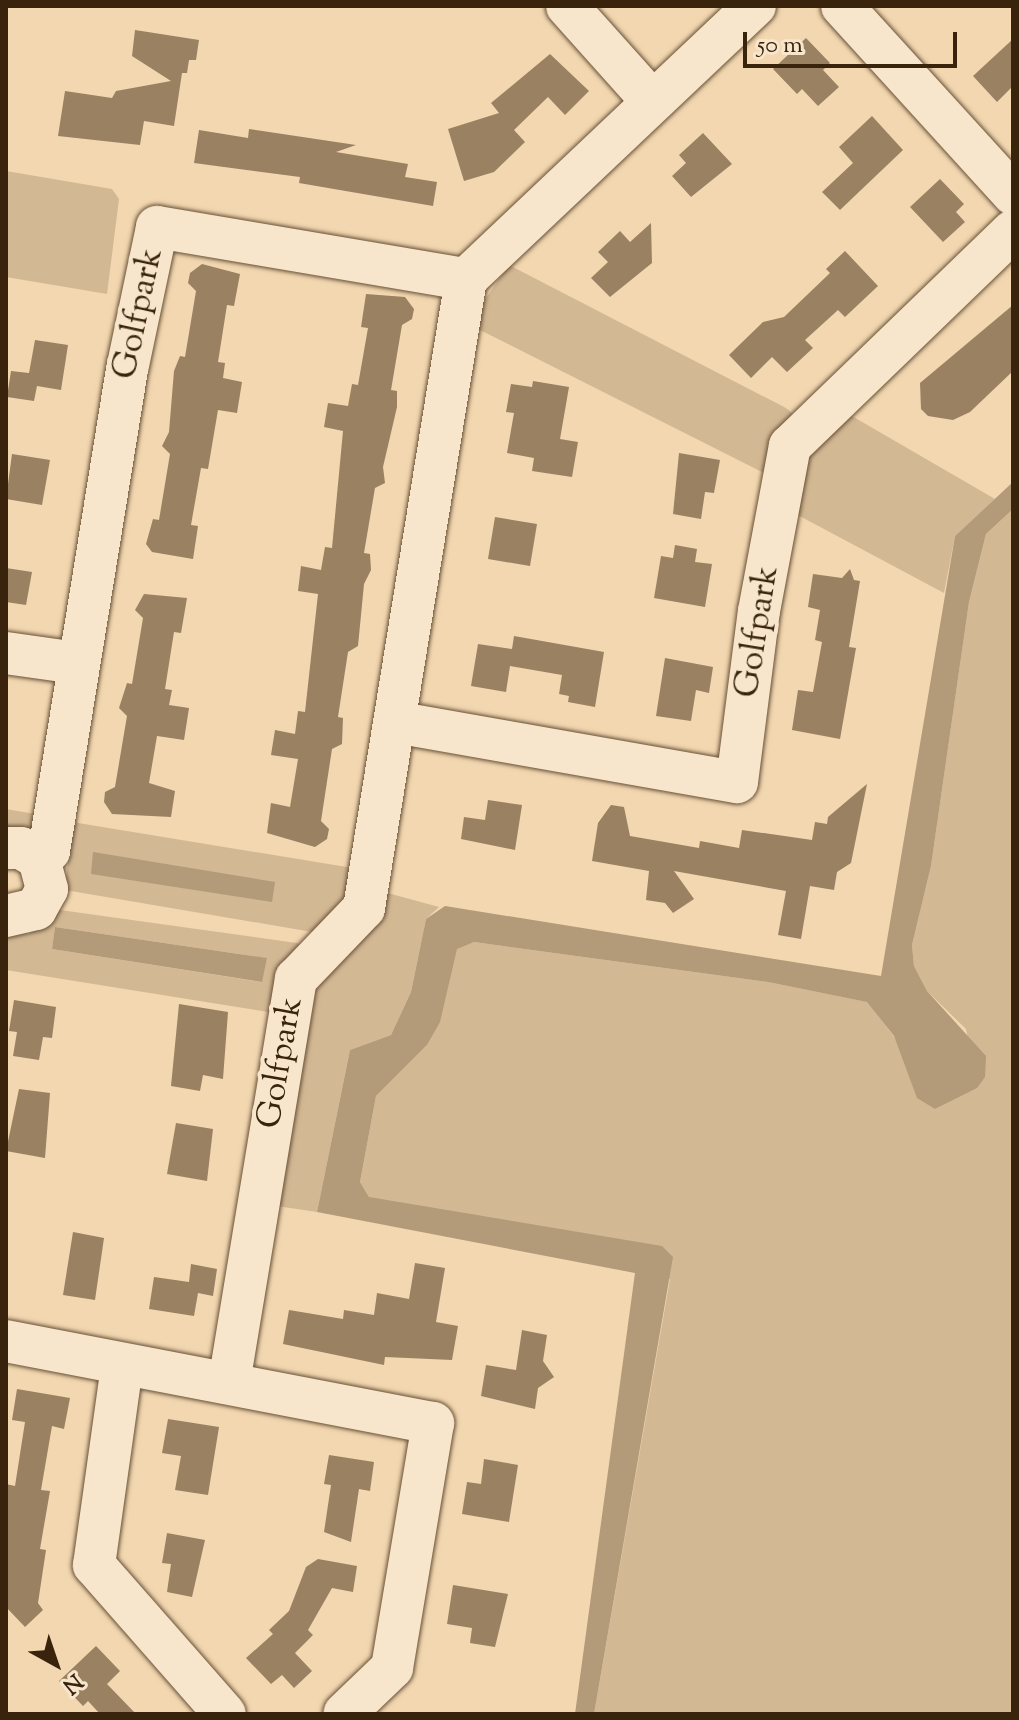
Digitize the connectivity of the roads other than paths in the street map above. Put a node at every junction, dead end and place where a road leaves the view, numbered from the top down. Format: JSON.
{"nodes":[{"id":1,"x":567,"y":6,"type":"edge"},
{"id":2,"x":755,"y":6,"type":"edge"},
{"id":3,"x":842,"y":6,"type":"edge"},
{"id":4,"x":652,"y":101,"type":"junction"},
{"id":5,"x":1013,"y":194,"type":"edge"},
{"id":6,"x":1013,"y":231,"type":"edge"},
{"id":7,"x":466,"y":279,"type":"junction"},
{"id":8,"x":6,"y":653,"type":"edge"},
{"id":9,"x":77,"y":663,"type":"junction"},
{"id":10,"x":395,"y":722,"type":"junction"},
{"id":11,"x":22,"y":854,"type":"edge"},
{"id":12,"x":6,"y":916,"type":"edge"},
{"id":13,"x":6,"y":1341,"type":"edge"},
{"id":14,"x":122,"y":1366,"type":"junction"},
{"id":15,"x":229,"y":1383,"type":"junction"},
{"id":16,"x":225,"y":1714,"type":"edge"},
{"id":17,"x":344,"y":1714,"type":"edge"}],
"edges":[{"from":1,"to":4,"type":"street"},
{"from":2,"to":4,"type":"street"},
{"from":3,"to":5,"type":"street"},
{"from":4,"to":7,"type":"street"},
{"from":6,"to":10,"type":"street","name":"Golfpark"},
{"from":7,"to":9,"type":"street","name":"Golfpark"},
{"from":7,"to":10,"type":"street","name":"Golfpark"},
{"from":8,"to":9,"type":"street"},
{"from":9,"to":11,"type":"street","name":"Golfpark"},
{"from":10,"to":15,"type":"street","name":"Golfpark"},
{"from":11,"to":12,"type":"street","name":"Golfpark"},
{"from":13,"to":14,"type":"street"},
{"from":14,"to":15,"type":"street"},
{"from":14,"to":16,"type":"street"},
{"from":15,"to":17,"type":"street"}]}
